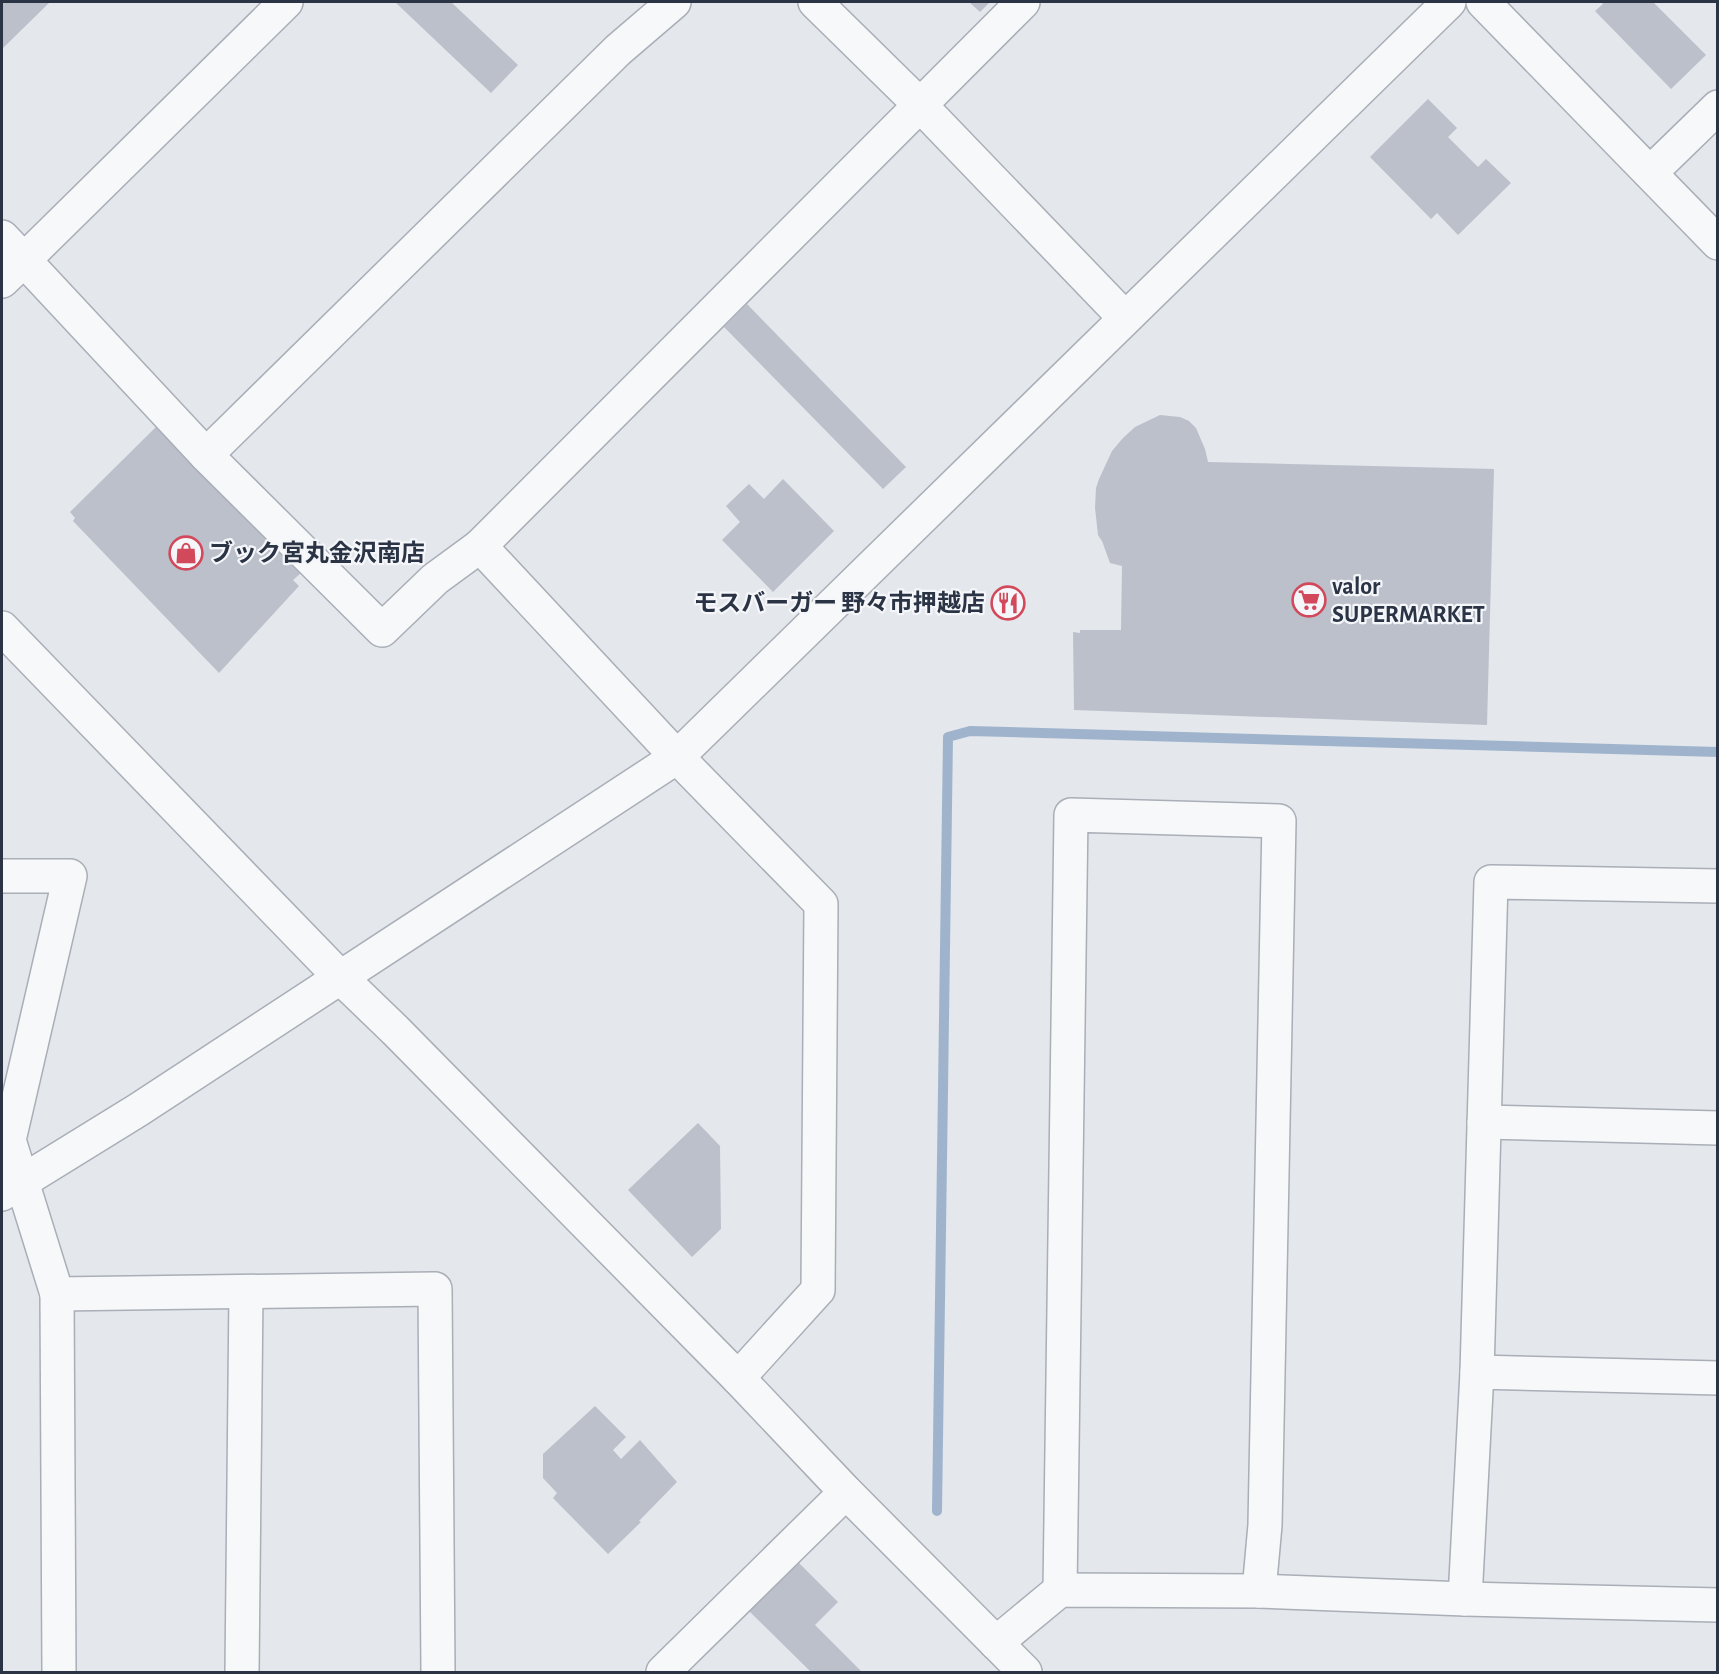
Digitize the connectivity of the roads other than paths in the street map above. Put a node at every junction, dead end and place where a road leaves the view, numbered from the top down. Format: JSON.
{"nodes":[{"id":1,"x":286,"y":2,"type":"edge"},
{"id":2,"x":674,"y":2,"type":"edge"},
{"id":3,"x":815,"y":2,"type":"edge"},
{"id":4,"x":1023,"y":2,"type":"edge"},
{"id":5,"x":1449,"y":2,"type":"edge"},
{"id":6,"x":1483,"y":2,"type":"edge"},
{"id":7,"x":920,"y":105,"type":"junction"},
{"id":8,"x":1718,"y":107,"type":"edge"},
{"id":9,"x":1650,"y":173,"type":"junction"},
{"id":10,"x":2,"y":237,"type":"edge"},
{"id":11,"x":1718,"y":243,"type":"edge"},
{"id":12,"x":13,"y":271,"type":"edge"},
{"id":13,"x":1124,"y":317,"type":"junction"},
{"id":14,"x":206,"y":455,"type":"junction"},
{"id":15,"x":480,"y":546,"type":"junction"},
{"id":16,"x":2,"y":628,"type":"edge"},
{"id":17,"x":677,"y":757,"type":"junction"},
{"id":18,"x":2,"y":876,"type":"edge"},
{"id":19,"x":1718,"y":886,"type":"edge"},
{"id":20,"x":341,"y":978,"type":"junction"},
{"id":21,"x":1484,"y":1122,"type":"junction"},
{"id":22,"x":1718,"y":1128,"type":"edge"},
{"id":23,"x":12,"y":1187,"type":"edge"},
{"id":24,"x":246,"y":1292,"type":"junction"},
{"id":25,"x":57,"y":1294,"type":"junction"},
{"id":26,"x":1477,"y":1372,"type":"junction"},
{"id":27,"x":738,"y":1378,"type":"junction"},
{"id":28,"x":1718,"y":1378,"type":"edge"},
{"id":29,"x":846,"y":1492,"type":"junction"},
{"id":30,"x":1060,"y":1590,"type":"junction"},
{"id":31,"x":1259,"y":1591,"type":"junction"},
{"id":32,"x":1465,"y":1599,"type":"junction"},
{"id":33,"x":1718,"y":1605,"type":"edge"},
{"id":34,"x":996,"y":1643,"type":"junction"},
{"id":35,"x":59,"y":1672,"type":"edge"},
{"id":36,"x":242,"y":1672,"type":"edge"},
{"id":37,"x":438,"y":1672,"type":"edge"},
{"id":38,"x":663,"y":1672,"type":"edge"},
{"id":39,"x":1025,"y":1672,"type":"edge"}],
"edges":[{"from":1,"to":12,"type":"street"},
{"from":2,"to":14,"type":"street"},
{"from":3,"to":7,"type":"street"},
{"from":4,"to":7,"type":"street"},
{"from":5,"to":13,"type":"street"},
{"from":6,"to":9,"type":"street"},
{"from":7,"to":13,"type":"street"},
{"from":7,"to":15,"type":"street"},
{"from":8,"to":9,"type":"street"},
{"from":9,"to":11,"type":"street"},
{"from":10,"to":12,"type":"street"},
{"from":12,"to":14,"type":"street"},
{"from":13,"to":17,"type":"street"},
{"from":14,"to":15,"type":"street"},
{"from":15,"to":17,"type":"street"},
{"from":16,"to":20,"type":"street"},
{"from":17,"to":20,"type":"street"},
{"from":17,"to":27,"type":"street"},
{"from":18,"to":23,"type":"street"},
{"from":19,"to":21,"type":"street"},
{"from":20,"to":23,"type":"street"},
{"from":20,"to":27,"type":"street"},
{"from":21,"to":22,"type":"street"},
{"from":21,"to":26,"type":"street"},
{"from":23,"to":25,"type":"street"},
{"from":24,"to":25,"type":"street"},
{"from":24,"to":36,"type":"street"},
{"from":24,"to":37,"type":"street"},
{"from":25,"to":35,"type":"street"},
{"from":26,"to":28,"type":"street"},
{"from":26,"to":32,"type":"street"},
{"from":27,"to":29,"type":"street"},
{"from":29,"to":34,"type":"street"},
{"from":29,"to":38,"type":"street"},
{"from":30,"to":31,"type":"street"},
{"from":30,"to":31,"type":"street"},
{"from":30,"to":34,"type":"street"},
{"from":31,"to":32,"type":"street"},
{"from":32,"to":33,"type":"street"},
{"from":34,"to":39,"type":"street"}]}
